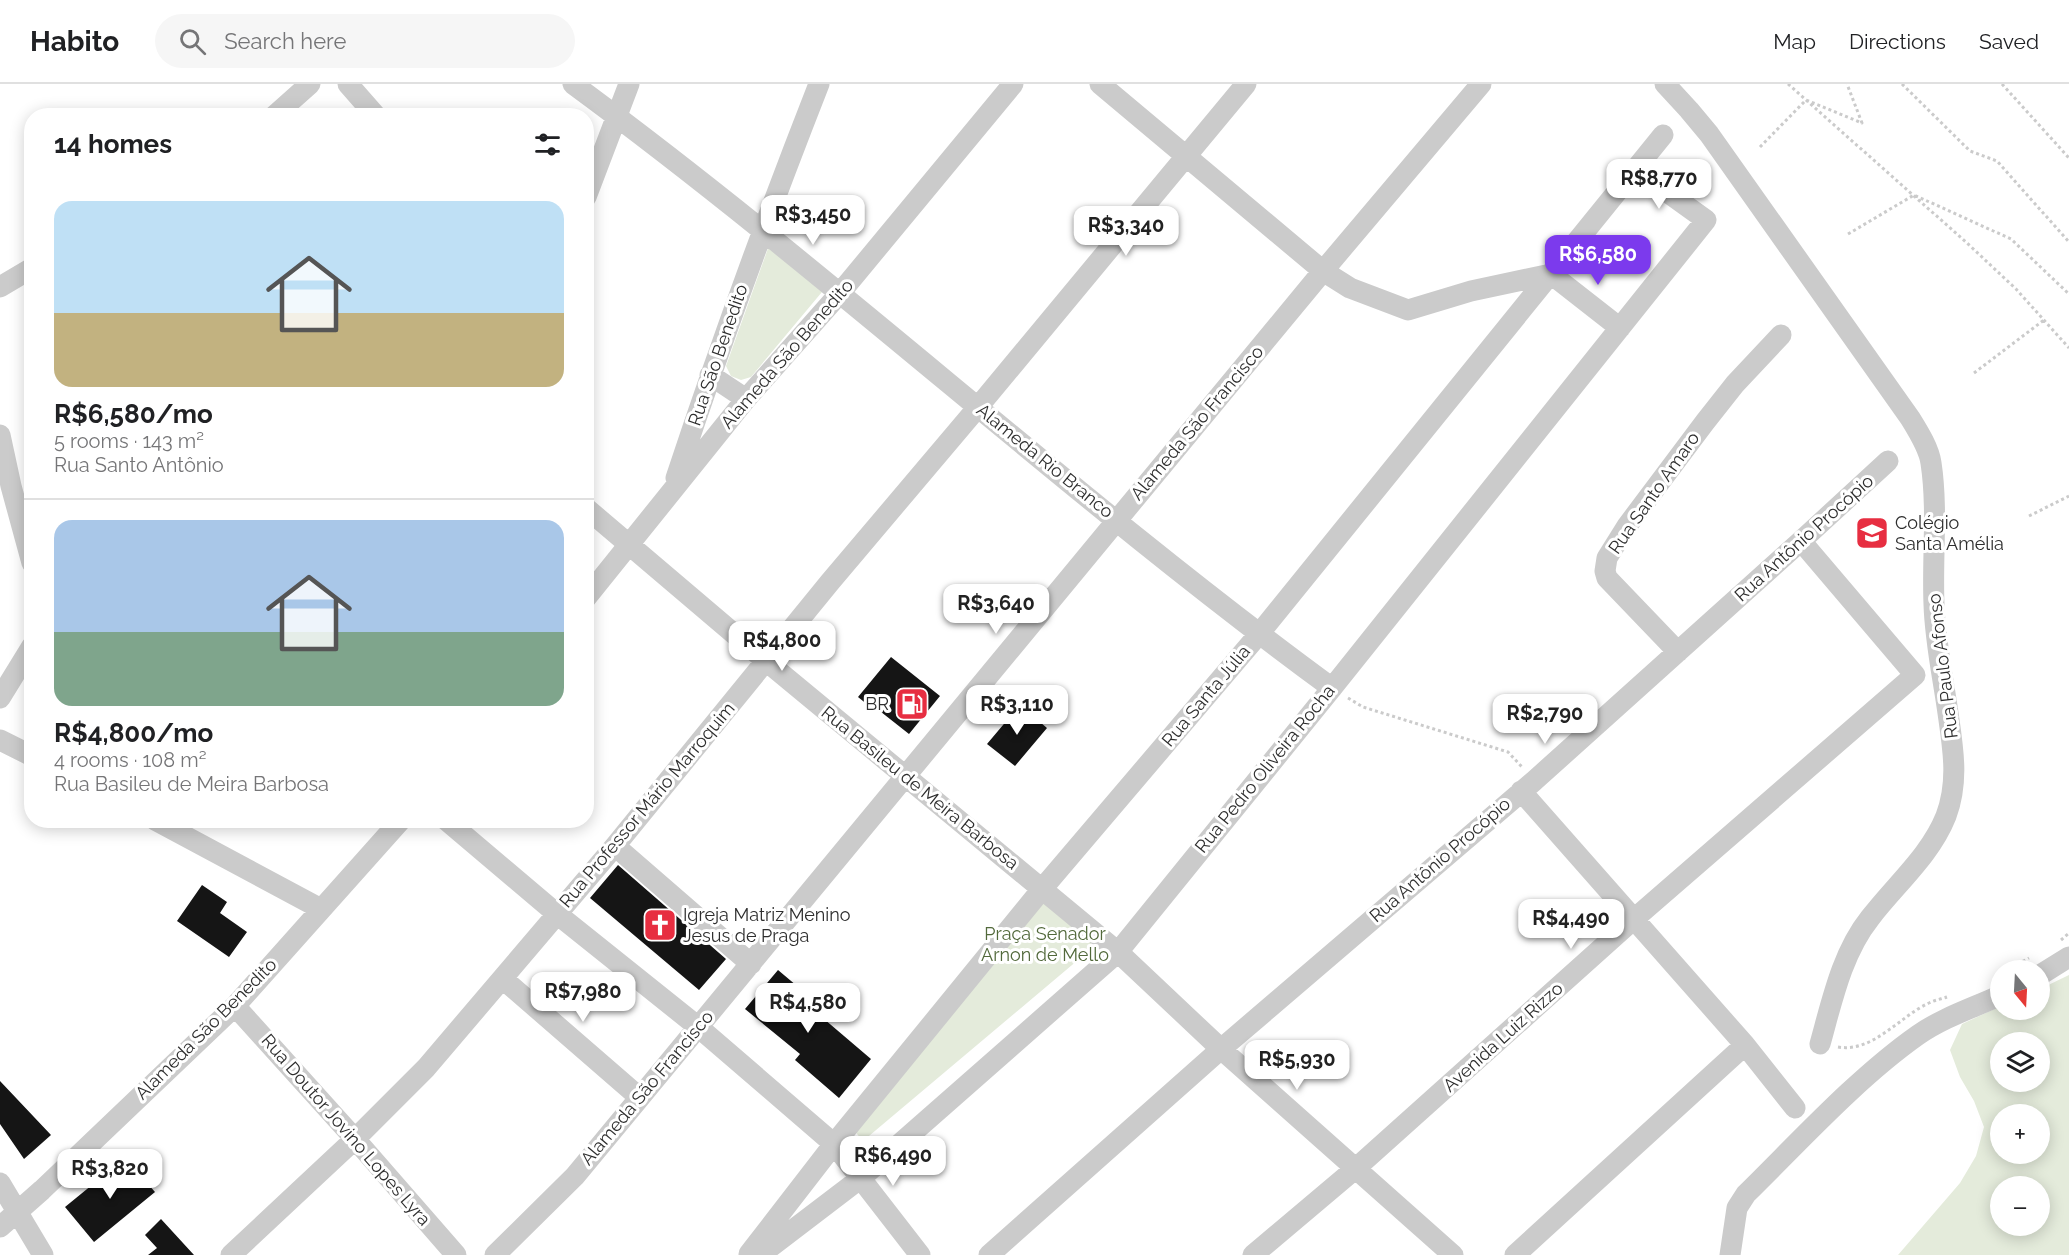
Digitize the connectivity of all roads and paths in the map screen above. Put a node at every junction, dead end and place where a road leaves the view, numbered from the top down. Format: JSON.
{"nodes":[{"id":1,"x":310,"y":84,"type":"edge"},
{"id":2,"x":348,"y":84,"type":"edge"},
{"id":3,"x":573,"y":84,"type":"edge"},
{"id":4,"x":629,"y":84,"type":"edge"},
{"id":5,"x":819,"y":84,"type":"edge"},
{"id":6,"x":1012,"y":84,"type":"edge"},
{"id":7,"x":1100,"y":84,"type":"edge"},
{"id":8,"x":1246,"y":84,"type":"edge"},
{"id":9,"x":1481,"y":84,"type":"edge"},
{"id":10,"x":1665,"y":84,"type":"edge"},
{"id":11,"x":1788,"y":84,"type":"edge"},
{"id":12,"x":1847,"y":84,"type":"edge"},
{"id":13,"x":1902,"y":84,"type":"edge"},
{"id":14,"x":2002,"y":84,"type":"edge"},
{"id":15,"x":1806,"y":100,"type":"junction"},
{"id":16,"x":283,"y":108,"type":"edge"},
{"id":17,"x":369,"y":108,"type":"edge"},
{"id":18,"x":618,"y":117,"type":"junction"},
{"id":19,"x":1663,"y":135,"type":"dead end"},
{"id":20,"x":1760,"y":147,"type":"dead end"},
{"id":21,"x":1185,"y":156,"type":"junction"},
{"id":22,"x":2069,"y":158,"type":"edge"},
{"id":23,"x":1635,"y":169,"type":"junction"},
{"id":24,"x":594,"y":177,"type":"edge"},
{"id":25,"x":1914,"y":195,"type":"junction"},
{"id":26,"x":762,"y":229,"type":"junction"},
{"id":27,"x":1848,"y":234,"type":"dead end"},
{"id":28,"x":2069,"y":242,"type":"edge"},
{"id":29,"x":1323,"y":271,"type":"junction"},
{"id":30,"x":24,"y":272,"type":"edge"},
{"id":31,"x":1551,"y":274,"type":"junction"},
{"id":32,"x":0,"y":286,"type":"edge"},
{"id":33,"x":840,"y":293,"type":"junction"},
{"id":34,"x":2069,"y":294,"type":"edge"},
{"id":35,"x":2044,"y":320,"type":"junction"},
{"id":36,"x":1620,"y":328,"type":"junction"},
{"id":37,"x":1781,"y":335,"type":"dead end"},
{"id":38,"x":2069,"y":348,"type":"edge"},
{"id":39,"x":1974,"y":373,"type":"dead end"},
{"id":40,"x":710,"y":375,"type":"junction"},
{"id":41,"x":746,"y":399,"type":"junction"},
{"id":42,"x":978,"y":407,"type":"junction"},
{"id":43,"x":0,"y":435,"type":"edge"},
{"id":44,"x":1888,"y":461,"type":"dead end"},
{"id":45,"x":5,"y":491,"type":"edge"},
{"id":46,"x":672,"y":492,"type":"junction"},
{"id":47,"x":2069,"y":496,"type":"edge"},
{"id":48,"x":594,"y":515,"type":"edge"},
{"id":49,"x":2029,"y":516,"type":"dead end"},
{"id":50,"x":1117,"y":520,"type":"junction"},
{"id":51,"x":1801,"y":541,"type":"junction"},
{"id":52,"x":24,"y":542,"type":"edge"},
{"id":53,"x":629,"y":545,"type":"junction"},
{"id":54,"x":594,"y":588,"type":"edge"},
{"id":55,"x":1258,"y":634,"type":"junction"},
{"id":56,"x":1678,"y":652,"type":"junction"},
{"id":57,"x":24,"y":659,"type":"edge"},
{"id":58,"x":766,"y":661,"type":"junction"},
{"id":59,"x":1332,"y":688,"type":"junction"},
{"id":60,"x":0,"y":698,"type":"edge"},
{"id":61,"x":0,"y":740,"type":"edge"},
{"id":62,"x":24,"y":752,"type":"edge"},
{"id":63,"x":904,"y":775,"type":"junction"},
{"id":64,"x":1528,"y":786,"type":"junction"},
{"id":65,"x":170,"y":828,"type":"edge"},
{"id":66,"x":394,"y":828,"type":"edge"},
{"id":67,"x":455,"y":828,"type":"edge"},
{"id":68,"x":615,"y":846,"type":"junction"},
{"id":69,"x":1042,"y":889,"type":"junction"},
{"id":70,"x":321,"y":909,"type":"junction"},
{"id":71,"x":557,"y":914,"type":"junction"},
{"id":72,"x":1634,"y":919,"type":"junction"},
{"id":73,"x":1118,"y":951,"type":"junction"},
{"id":74,"x":2069,"y":957,"type":"edge"},
{"id":75,"x":751,"y":964,"type":"junction"},
{"id":76,"x":2050,"y":969,"type":"edge"},
{"id":77,"x":502,"y":979,"type":"junction"},
{"id":78,"x":1990,"y":999,"type":"edge"},
{"id":79,"x":235,"y":1006,"type":"junction"},
{"id":80,"x":697,"y":1026,"type":"junction"},
{"id":81,"x":1820,"y":1044,"type":"dead end"},
{"id":82,"x":1745,"y":1045,"type":"junction"},
{"id":83,"x":1221,"y":1049,"type":"junction"},
{"id":84,"x":639,"y":1097,"type":"junction"},
{"id":85,"x":1795,"y":1108,"type":"dead end"},
{"id":86,"x":355,"y":1139,"type":"junction"},
{"id":87,"x":834,"y":1144,"type":"junction"},
{"id":88,"x":1355,"y":1169,"type":"junction"},
{"id":89,"x":861,"y":1178,"type":"junction"},
{"id":90,"x":0,"y":1183,"type":"edge"},
{"id":91,"x":17,"y":1212,"type":"junction"},
{"id":92,"x":0,"y":1227,"type":"edge"},
{"id":93,"x":43,"y":1255,"type":"edge"},
{"id":94,"x":231,"y":1255,"type":"edge"},
{"id":95,"x":456,"y":1255,"type":"edge"},
{"id":96,"x":495,"y":1255,"type":"edge"},
{"id":97,"x":748,"y":1255,"type":"edge"},
{"id":98,"x":760,"y":1255,"type":"edge"},
{"id":99,"x":920,"y":1255,"type":"edge"},
{"id":100,"x":989,"y":1255,"type":"edge"},
{"id":101,"x":1253,"y":1255,"type":"edge"},
{"id":102,"x":1453,"y":1255,"type":"edge"},
{"id":103,"x":1515,"y":1255,"type":"edge"},
{"id":104,"x":1730,"y":1255,"type":"edge"}],
"edges":[{"from":1,"to":16,"type":"street"},
{"from":2,"to":17,"type":"street"},
{"from":3,"to":18,"type":"street","name":"Alameda Rio Branco"},
{"from":4,"to":18,"type":"street"},
{"from":5,"to":26,"type":"street","name":"Rua São Benedito"},
{"from":6,"to":33,"type":"street","name":"Alameda São Benedito"},
{"from":7,"to":21,"type":"street"},
{"from":8,"to":21,"type":"street","name":"Rua Professor Mário Marroquim"},
{"from":9,"to":29,"type":"street","name":"Alameda São Francisco"},
{"from":10,"to":81,"type":"street","name":"Rua Paulo Afonso"},
{"from":11,"to":15,"type":"path"},
{"from":12,"to":15,"type":"path"},
{"from":13,"to":28,"type":"path"},
{"from":14,"to":22,"type":"path"},
{"from":15,"to":20,"type":"path"},
{"from":15,"to":25,"type":"path"},
{"from":18,"to":24,"type":"street"},
{"from":18,"to":26,"type":"street","name":"Alameda Rio Branco"},
{"from":19,"to":23,"type":"street","name":"Rua Santa Júlia"},
{"from":21,"to":29,"type":"street"},
{"from":21,"to":42,"type":"street","name":"Rua Professor Mário Marroquim"},
{"from":23,"to":31,"type":"street","name":"Rua Santa Júlia"},
{"from":23,"to":36,"type":"street","name":"Rua Pedro Oliveira Rocha"},
{"from":25,"to":27,"type":"path"},
{"from":25,"to":34,"type":"path"},
{"from":25,"to":35,"type":"path"},
{"from":26,"to":33,"type":"street","name":"Alameda Rio Branco"},
{"from":26,"to":40,"type":"street","name":"Rua São Benedito"},
{"from":29,"to":31,"type":"street"},
{"from":29,"to":50,"type":"street","name":"Alameda São Francisco"},
{"from":30,"to":32,"type":"street"},
{"from":31,"to":36,"type":"street"},
{"from":31,"to":55,"type":"street","name":"Rua Santa Júlia"},
{"from":33,"to":41,"type":"street","name":"Alameda São Benedito"},
{"from":33,"to":42,"type":"street","name":"Alameda Rio Branco"},
{"from":35,"to":38,"type":"path"},
{"from":35,"to":39,"type":"path"},
{"from":36,"to":59,"type":"street","name":"Rua Pedro Oliveira Rocha"},
{"from":37,"to":56,"type":"street","name":"Rua Santo Amaro"},
{"from":40,"to":41,"type":"street"},
{"from":40,"to":46,"type":"street","name":"Rua São Benedito"},
{"from":41,"to":46,"type":"street","name":"Alameda São Benedito"},
{"from":42,"to":50,"type":"street","name":"Alameda Rio Branco"},
{"from":42,"to":58,"type":"street","name":"Rua Professor Mário Marroquim"},
{"from":43,"to":45,"type":"street"},
{"from":44,"to":51,"type":"street","name":"Rua Antônio Procópio"},
{"from":45,"to":52,"type":"street"},
{"from":46,"to":53,"type":"street","name":"Alameda São Benedito"},
{"from":47,"to":49,"type":"path"},
{"from":48,"to":53,"type":"street","name":"Rua Basileu de Meira Barbosa"},
{"from":50,"to":55,"type":"street","name":"Alameda Rio Branco"},
{"from":50,"to":63,"type":"street","name":"Alameda São Francisco"},
{"from":51,"to":56,"type":"street","name":"Rua Antônio Procópio"},
{"from":51,"to":72,"type":"street","name":"Avenida Luiz Rizzo"},
{"from":53,"to":54,"type":"street","name":"Alameda São Benedito"},
{"from":53,"to":58,"type":"street","name":"Rua Basileu de Meira Barbosa"},
{"from":55,"to":59,"type":"street","name":"Alameda Rio Branco"},
{"from":55,"to":69,"type":"street","name":"Rua Santa Júlia"},
{"from":56,"to":64,"type":"street","name":"Rua Antônio Procópio"},
{"from":57,"to":60,"type":"street"},
{"from":58,"to":63,"type":"street","name":"Rua Basileu de Meira Barbosa"},
{"from":58,"to":68,"type":"street","name":"Rua Professor Mário Marroquim"},
{"from":59,"to":64,"type":"path"},
{"from":59,"to":73,"type":"street","name":"Rua Pedro Oliveira Rocha"},
{"from":61,"to":62,"type":"street"},
{"from":63,"to":69,"type":"street","name":"Rua Basileu de Meira Barbosa"},
{"from":63,"to":75,"type":"street","name":"Alameda São Francisco"},
{"from":64,"to":72,"type":"street"},
{"from":64,"to":83,"type":"street","name":"Rua Antônio Procópio"},
{"from":65,"to":70,"type":"street"},
{"from":66,"to":70,"type":"street","name":"Alameda São Benedito"},
{"from":67,"to":71,"type":"street"},
{"from":68,"to":71,"type":"street","name":"Rua Professor Mário Marroquim"},
{"from":68,"to":75,"type":"street"},
{"from":69,"to":73,"type":"street","name":"Rua Basileu de Meira Barbosa"},
{"from":69,"to":87,"type":"street","name":"Rua Santa Júlia"},
{"from":70,"to":79,"type":"street","name":"Alameda São Benedito"},
{"from":71,"to":77,"type":"street","name":"Rua Professor Mário Marroquim"},
{"from":71,"to":80,"type":"street"},
{"from":72,"to":82,"type":"street"},
{"from":72,"to":88,"type":"street","name":"Avenida Luiz Rizzo"},
{"from":73,"to":83,"type":"street","name":"Rua Basileu de Meira Barbosa"},
{"from":73,"to":89,"type":"street","name":"Rua Pedro Oliveira Rocha"},
{"from":74,"to":76,"type":"street"},
{"from":75,"to":80,"type":"street","name":"Alameda São Francisco"},
{"from":77,"to":84,"type":"street"},
{"from":77,"to":86,"type":"street","name":"Rua Professor Mário Marroquim"},
{"from":78,"to":104,"type":"street"},
{"from":79,"to":86,"type":"street","name":"Rua Doutor Jovino Lopes Lyra"},
{"from":79,"to":91,"type":"street","name":"Alameda São Benedito"},
{"from":80,"to":84,"type":"street","name":"Alameda São Francisco"},
{"from":80,"to":87,"type":"street"},
{"from":82,"to":85,"type":"street"},
{"from":82,"to":103,"type":"street"},
{"from":83,"to":88,"type":"street","name":"Rua Basileu de Meira Barbosa"},
{"from":83,"to":100,"type":"street","name":"Rua Antônio Procópio"},
{"from":84,"to":96,"type":"street","name":"Alameda São Francisco"},
{"from":86,"to":94,"type":"street","name":"Rua Professor Mário Marroquim"},
{"from":86,"to":95,"type":"street","name":"Rua Doutor Jovino Lopes Lyra"},
{"from":87,"to":89,"type":"street"},
{"from":87,"to":97,"type":"street","name":"Rua Santa Júlia"},
{"from":88,"to":101,"type":"street","name":"Avenida Luiz Rizzo"},
{"from":88,"to":102,"type":"street","name":"Rua Basileu de Meira Barbosa"},
{"from":89,"to":98,"type":"street","name":"Rua Pedro Oliveira Rocha"},
{"from":89,"to":99,"type":"street"},
{"from":90,"to":91,"type":"street"},
{"from":91,"to":92,"type":"street","name":"Alameda São Benedito"},
{"from":91,"to":93,"type":"street"}]}
